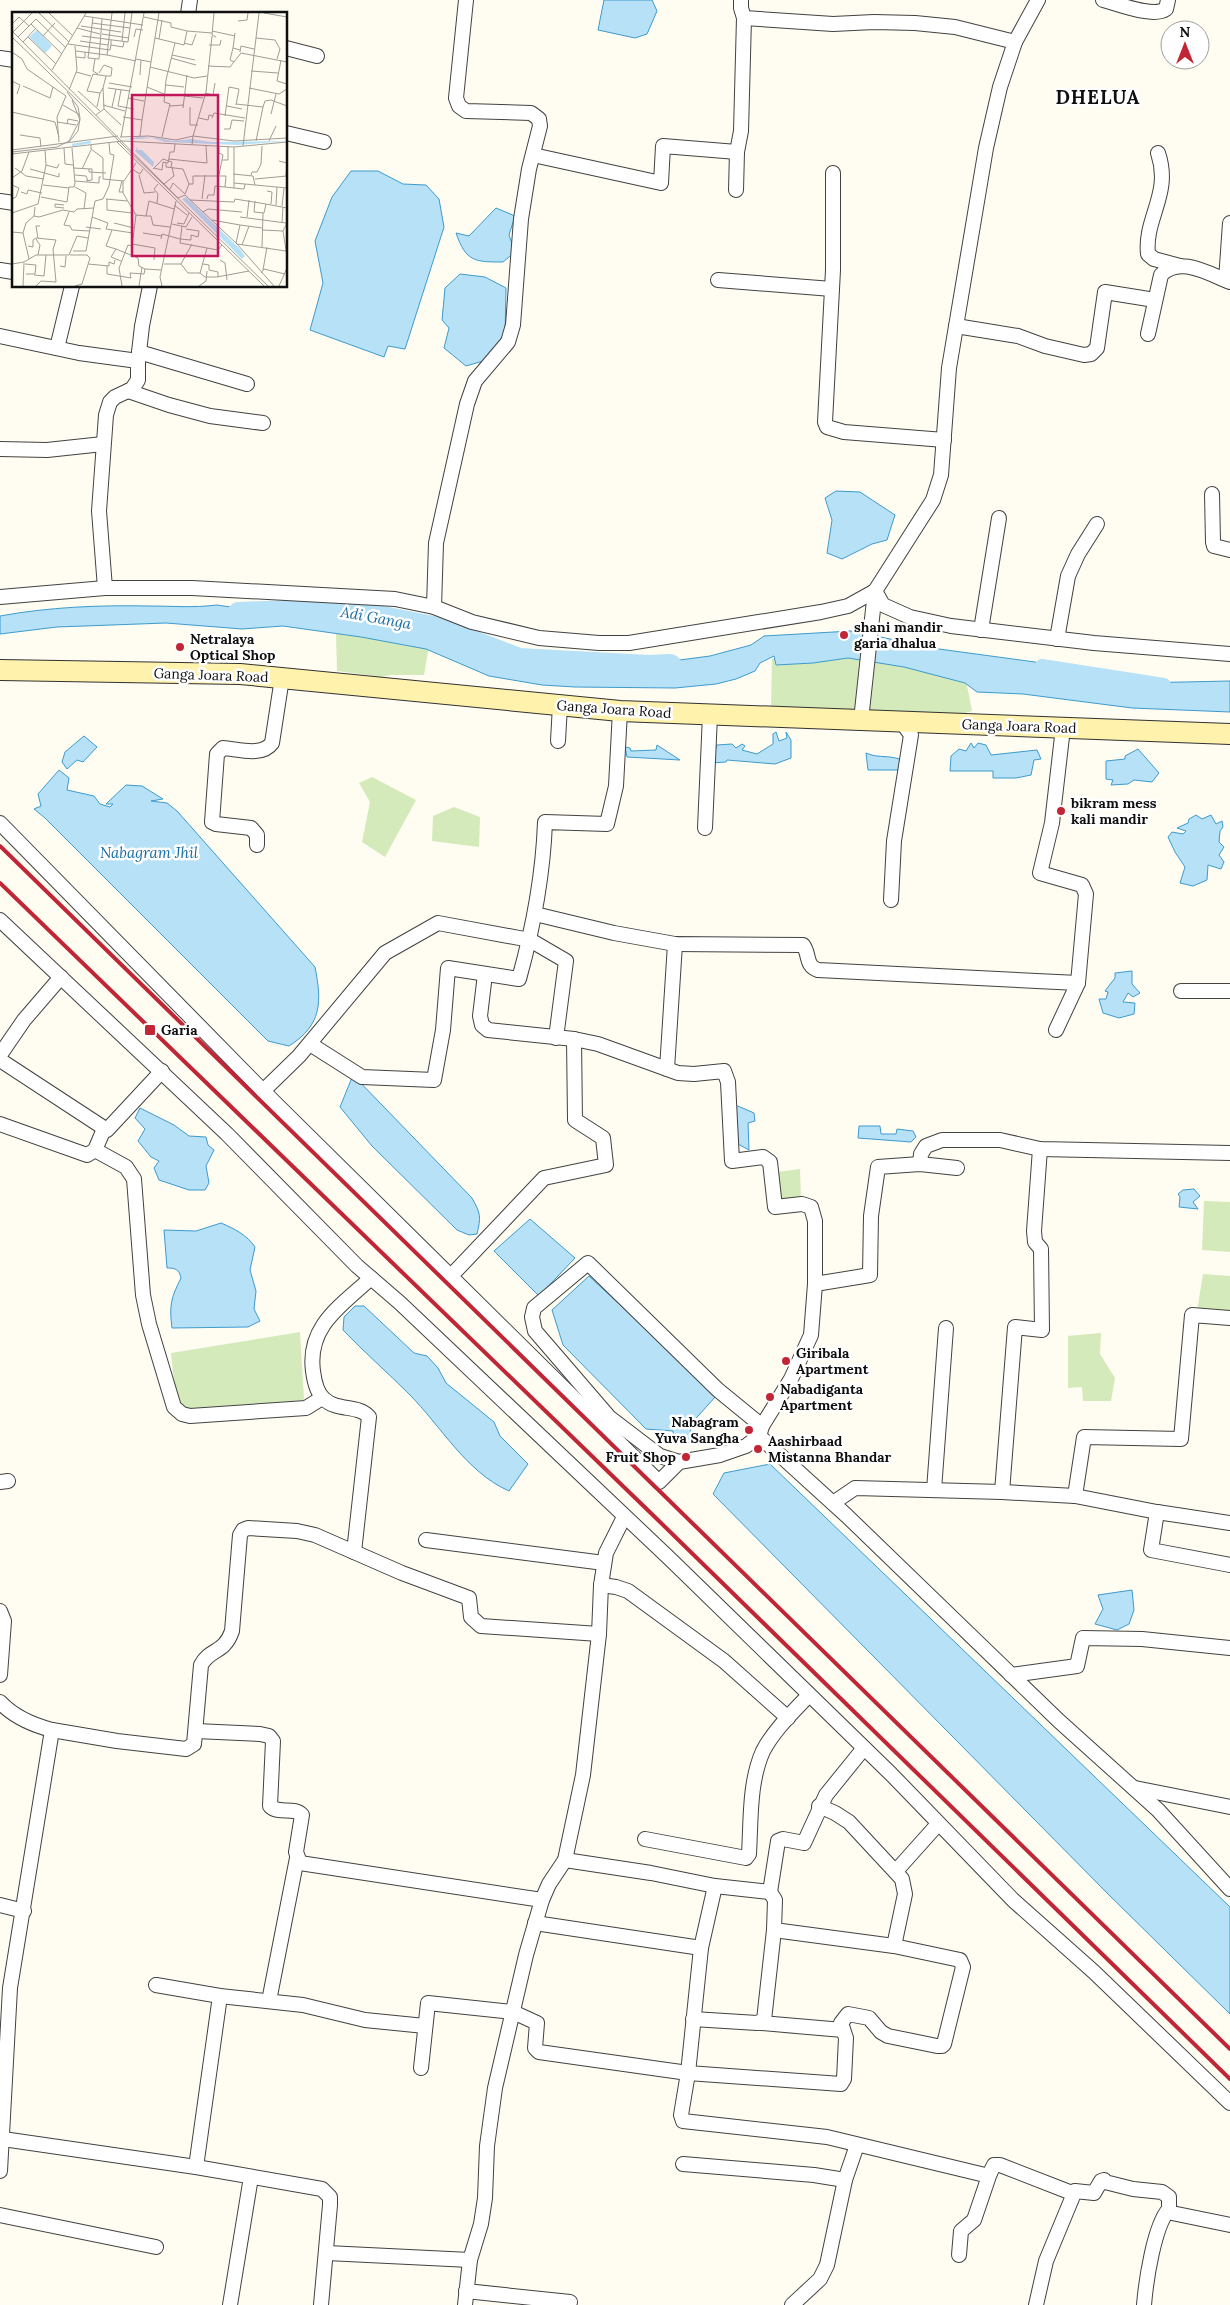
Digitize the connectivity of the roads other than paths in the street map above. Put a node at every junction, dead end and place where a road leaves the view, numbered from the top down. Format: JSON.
{"nodes":[{"id":1,"x":466,"y":0,"type":"edge"},
{"id":2,"x":741,"y":0,"type":"edge"},
{"id":3,"x":1038,"y":0,"type":"edge"},
{"id":4,"x":1103,"y":0,"type":"edge"},
{"id":5,"x":1168,"y":0,"type":"edge"},
{"id":6,"x":744,"y":18,"type":"junction"},
{"id":7,"x":1015,"y":42,"type":"junction"},
{"id":8,"x":288,"y":49,"type":"edge"},
{"id":9,"x":317,"y":56,"type":"dead end"},
{"id":10,"x":288,"y":133,"type":"edge"},
{"id":11,"x":324,"y":142,"type":"dead end"},
{"id":12,"x":737,"y":152,"type":"junction"},
{"id":13,"x":1158,"y":153,"type":"dead end"},
{"id":14,"x":533,"y":155,"type":"junction"},
{"id":15,"x":833,"y":173,"type":"dead end"},
{"id":16,"x":736,"y":190,"type":"dead end"},
{"id":17,"x":1230,"y":223,"type":"edge"},
{"id":18,"x":1180,"y":266,"type":"junction"},
{"id":19,"x":718,"y":280,"type":"dead end"},
{"id":20,"x":1228,"y":281,"type":"edge"},
{"id":21,"x":72,"y":288,"type":"edge"},
{"id":22,"x":150,"y":288,"type":"edge"},
{"id":23,"x":832,"y":289,"type":"junction"},
{"id":24,"x":1155,"y":300,"type":"junction"},
{"id":25,"x":956,"y":326,"type":"junction"},
{"id":26,"x":1148,"y":334,"type":"dead end"},
{"id":27,"x":0,"y":336,"type":"edge"},
{"id":28,"x":57,"y":348,"type":"junction"},
{"id":29,"x":139,"y":357,"type":"junction"},
{"id":30,"x":247,"y":384,"type":"dead end"},
{"id":31,"x":128,"y":391,"type":"junction"},
{"id":32,"x":263,"y":423,"type":"dead end"},
{"id":33,"x":944,"y":440,"type":"junction"},
{"id":34,"x":103,"y":444,"type":"junction"},
{"id":35,"x":0,"y":449,"type":"edge"},
{"id":36,"x":1212,"y":494,"type":"dead end"},
{"id":37,"x":999,"y":518,"type":"dead end"},
{"id":38,"x":1096,"y":524,"type":"dead end"},
{"id":39,"x":1230,"y":550,"type":"edge"},
{"id":40,"x":105,"y":588,"type":"junction"},
{"id":41,"x":875,"y":591,"type":"junction"},
{"id":42,"x":0,"y":597,"type":"edge"},
{"id":43,"x":434,"y":607,"type":"junction"},
{"id":44,"x":981,"y":630,"type":"junction"},
{"id":45,"x":1057,"y":639,"type":"junction"},
{"id":46,"x":1230,"y":654,"type":"edge"},
{"id":47,"x":0,"y":670,"type":"edge"},
{"id":48,"x":282,"y":678,"type":"junction"},
{"id":49,"x":560,"y":705,"type":"junction"},
{"id":50,"x":620,"y":711,"type":"junction"},
{"id":51,"x":710,"y":715,"type":"junction"},
{"id":52,"x":861,"y":720,"type":"junction"},
{"id":53,"x":900,"y":722,"type":"junction"},
{"id":54,"x":1063,"y":728,"type":"junction"},
{"id":55,"x":1230,"y":734,"type":"edge"},
{"id":56,"x":558,"y":741,"type":"dead end"},
{"id":57,"x":0,"y":823,"type":"edge"},
{"id":58,"x":705,"y":828,"type":"dead end"},
{"id":59,"x":257,"y":845,"type":"dead end"},
{"id":60,"x":891,"y":900,"type":"dead end"},
{"id":61,"x":535,"y":914,"type":"junction"},
{"id":62,"x":0,"y":920,"type":"edge"},
{"id":63,"x":530,"y":940,"type":"junction"},
{"id":64,"x":675,"y":944,"type":"junction"},
{"id":65,"x":485,"y":974,"type":"junction"},
{"id":66,"x":61,"y":977,"type":"junction"},
{"id":67,"x":1078,"y":983,"type":"junction"},
{"id":68,"x":1181,"y":991,"type":"dead end"},
{"id":69,"x":1230,"y":991,"type":"edge"},
{"id":70,"x":1056,"y":1030,"type":"dead end"},
{"id":71,"x":556,"y":1038,"type":"junction"},
{"id":72,"x":574,"y":1039,"type":"junction"},
{"id":73,"x":310,"y":1044,"type":"junction"},
{"id":74,"x":0,"y":1055,"type":"edge"},
{"id":75,"x":0,"y":1060,"type":"edge"},
{"id":76,"x":667,"y":1069,"type":"junction"},
{"id":77,"x":162,"y":1071,"type":"junction"},
{"id":78,"x":263,"y":1091,"type":"junction"},
{"id":79,"x":0,"y":1124,"type":"edge"},
{"id":80,"x":104,"y":1129,"type":"junction"},
{"id":81,"x":1040,"y":1149,"type":"junction"},
{"id":82,"x":95,"y":1150,"type":"junction"},
{"id":83,"x":1230,"y":1153,"type":"edge"},
{"id":84,"x":920,"y":1164,"type":"junction"},
{"id":85,"x":956,"y":1168,"type":"dead end"},
{"id":86,"x":450,"y":1276,"type":"junction"},
{"id":87,"x":371,"y":1278,"type":"junction"},
{"id":88,"x":815,"y":1284,"type":"junction"},
{"id":89,"x":1230,"y":1318,"type":"edge"},
{"id":90,"x":946,"y":1328,"type":"dead end"},
{"id":91,"x":322,"y":1398,"type":"junction"},
{"id":92,"x":761,"y":1431,"type":"junction"},
{"id":93,"x":679,"y":1462,"type":"junction"},
{"id":94,"x":934,"y":1490,"type":"junction"},
{"id":95,"x":1002,"y":1492,"type":"junction"},
{"id":96,"x":1075,"y":1496,"type":"junction"},
{"id":97,"x":833,"y":1502,"type":"junction"},
{"id":98,"x":1157,"y":1512,"type":"junction"},
{"id":99,"x":624,"y":1517,"type":"junction"},
{"id":100,"x":1230,"y":1523,"type":"edge"},
{"id":101,"x":426,"y":1540,"type":"dead end"},
{"id":102,"x":354,"y":1552,"type":"junction"},
{"id":103,"x":604,"y":1563,"type":"junction"},
{"id":104,"x":1230,"y":1565,"type":"edge"},
{"id":105,"x":601,"y":1585,"type":"junction"},
{"id":106,"x":0,"y":1611,"type":"edge"},
{"id":107,"x":599,"y":1634,"type":"junction"},
{"id":108,"x":1230,"y":1648,"type":"edge"},
{"id":109,"x":0,"y":1675,"type":"edge"},
{"id":110,"x":1011,"y":1676,"type":"junction"},
{"id":111,"x":809,"y":1695,"type":"junction"},
{"id":112,"x":0,"y":1702,"type":"edge"},
{"id":113,"x":788,"y":1718,"type":"junction"},
{"id":114,"x":52,"y":1730,"type":"junction"},
{"id":115,"x":196,"y":1731,"type":"junction"},
{"id":116,"x":864,"y":1748,"type":"junction"},
{"id":117,"x":1134,"y":1788,"type":"junction"},
{"id":118,"x":819,"y":1806,"type":"junction"},
{"id":119,"x":1230,"y":1808,"type":"edge"},
{"id":120,"x":938,"y":1824,"type":"junction"},
{"id":121,"x":645,"y":1838,"type":"dead end"},
{"id":122,"x":297,"y":1858,"type":"junction"},
{"id":123,"x":565,"y":1860,"type":"junction"},
{"id":124,"x":896,"y":1871,"type":"junction"},
{"id":125,"x":715,"y":1886,"type":"junction"},
{"id":126,"x":1230,"y":1889,"type":"edge"},
{"id":127,"x":770,"y":1892,"type":"junction"},
{"id":128,"x":542,"y":1900,"type":"junction"},
{"id":129,"x":0,"y":1905,"type":"edge"},
{"id":130,"x":24,"y":1911,"type":"junction"},
{"id":131,"x":535,"y":1923,"type":"junction"},
{"id":132,"x":774,"y":1930,"type":"junction"},
{"id":133,"x":894,"y":1946,"type":"junction"},
{"id":134,"x":701,"y":1948,"type":"junction"},
{"id":135,"x":6,"y":1978,"type":"edge"},
{"id":136,"x":156,"y":1985,"type":"dead end"},
{"id":137,"x":220,"y":1996,"type":"junction"},
{"id":138,"x":268,"y":2001,"type":"junction"},
{"id":139,"x":513,"y":2012,"type":"junction"},
{"id":140,"x":693,"y":2019,"type":"junction"},
{"id":141,"x":761,"y":2023,"type":"junction"},
{"id":142,"x":425,"y":2026,"type":"junction"},
{"id":143,"x":844,"y":2030,"type":"junction"},
{"id":144,"x":420,"y":2068,"type":"dead end"},
{"id":145,"x":688,"y":2073,"type":"junction"},
{"id":146,"x":1230,"y":2103,"type":"edge"},
{"id":147,"x":3,"y":2139,"type":"junction"},
{"id":148,"x":858,"y":2145,"type":"junction"},
{"id":149,"x":683,"y":2164,"type":"dead end"},
{"id":150,"x":196,"y":2166,"type":"junction"},
{"id":151,"x":0,"y":2171,"type":"edge"},
{"id":152,"x":990,"y":2173,"type":"junction"},
{"id":153,"x":0,"y":2177,"type":"edge"},
{"id":154,"x":252,"y":2177,"type":"junction"},
{"id":155,"x":845,"y":2180,"type":"junction"},
{"id":156,"x":1072,"y":2192,"type":"junction"},
{"id":157,"x":1169,"y":2209,"type":"junction"},
{"id":158,"x":0,"y":2215,"type":"edge"},
{"id":159,"x":1230,"y":2224,"type":"edge"},
{"id":160,"x":156,"y":2247,"type":"dead end"},
{"id":161,"x":327,"y":2253,"type":"junction"},
{"id":162,"x":959,"y":2255,"type":"dead end"},
{"id":163,"x":470,"y":2260,"type":"junction"},
{"id":164,"x":466,"y":2298,"type":"edge"},
{"id":165,"x":570,"y":2302,"type":"dead end"},
{"id":166,"x":800,"y":2303,"type":"edge"},
{"id":167,"x":230,"y":2305,"type":"edge"},
{"id":168,"x":321,"y":2305,"type":"edge"},
{"id":169,"x":1036,"y":2305,"type":"edge"},
{"id":170,"x":1144,"y":2305,"type":"edge"}],
"edges":[{"from":1,"to":14,"type":"street"},
{"from":2,"to":6,"type":"street"},
{"from":3,"to":7,"type":"street"},
{"from":4,"to":5,"type":"street"},
{"from":6,"to":7,"type":"street"},
{"from":6,"to":12,"type":"street"},
{"from":7,"to":25,"type":"street"},
{"from":8,"to":9,"type":"street"},
{"from":10,"to":11,"type":"street"},
{"from":12,"to":14,"type":"street"},
{"from":12,"to":16,"type":"street"},
{"from":13,"to":18,"type":"street"},
{"from":14,"to":43,"type":"street"},
{"from":15,"to":23,"type":"street"},
{"from":17,"to":20,"type":"street"},
{"from":18,"to":20,"type":"street"},
{"from":18,"to":24,"type":"street"},
{"from":19,"to":23,"type":"street"},
{"from":21,"to":28,"type":"street"},
{"from":22,"to":29,"type":"street"},
{"from":23,"to":33,"type":"street"},
{"from":24,"to":25,"type":"street"},
{"from":24,"to":26,"type":"street"},
{"from":25,"to":33,"type":"street"},
{"from":27,"to":28,"type":"street"},
{"from":28,"to":29,"type":"street"},
{"from":29,"to":30,"type":"street"},
{"from":29,"to":31,"type":"street"},
{"from":31,"to":32,"type":"street"},
{"from":31,"to":34,"type":"street"},
{"from":33,"to":41,"type":"street"},
{"from":34,"to":35,"type":"street"},
{"from":34,"to":40,"type":"street"},
{"from":36,"to":39,"type":"street"},
{"from":37,"to":44,"type":"street"},
{"from":38,"to":45,"type":"street"},
{"from":40,"to":42,"type":"street"},
{"from":40,"to":43,"type":"street"},
{"from":41,"to":43,"type":"street"},
{"from":41,"to":44,"type":"street"},
{"from":41,"to":52,"type":"street"},
{"from":44,"to":45,"type":"street"},
{"from":45,"to":46,"type":"street"},
{"from":47,"to":48,"type":"main road","name":"Ganga Joara Road"},
{"from":48,"to":49,"type":"main road","name":"Ganga Joara Road"},
{"from":48,"to":59,"type":"street"},
{"from":49,"to":50,"type":"main road","name":"Ganga Joara Road"},
{"from":49,"to":56,"type":"street"},
{"from":50,"to":51,"type":"main road","name":"Ganga Joara Road"},
{"from":50,"to":61,"type":"street"},
{"from":51,"to":52,"type":"main road","name":"Ganga Joara Road"},
{"from":51,"to":58,"type":"street"},
{"from":52,"to":53,"type":"main road","name":"Ganga Joara Road"},
{"from":53,"to":54,"type":"main road","name":"Ganga Joara Road"},
{"from":53,"to":60,"type":"street"},
{"from":54,"to":55,"type":"main road","name":"Ganga Joara Road"},
{"from":54,"to":67,"type":"street"},
{"from":57,"to":78,"type":"street"},
{"from":61,"to":63,"type":"street"},
{"from":61,"to":64,"type":"street"},
{"from":62,"to":66,"type":"street"},
{"from":63,"to":65,"type":"street"},
{"from":63,"to":71,"type":"street"},
{"from":63,"to":73,"type":"street"},
{"from":64,"to":67,"type":"street"},
{"from":64,"to":76,"type":"street"},
{"from":65,"to":71,"type":"street"},
{"from":65,"to":73,"type":"street"},
{"from":66,"to":74,"type":"street"},
{"from":66,"to":77,"type":"street"},
{"from":67,"to":70,"type":"street"},
{"from":68,"to":69,"type":"street"},
{"from":71,"to":72,"type":"street"},
{"from":72,"to":76,"type":"street"},
{"from":72,"to":86,"type":"street"},
{"from":73,"to":78,"type":"street"},
{"from":75,"to":80,"type":"street"},
{"from":76,"to":88,"type":"street"},
{"from":77,"to":80,"type":"street"},
{"from":77,"to":87,"type":"street"},
{"from":78,"to":86,"type":"street"},
{"from":79,"to":82,"type":"street"},
{"from":80,"to":82,"type":"street"},
{"from":81,"to":83,"type":"street"},
{"from":81,"to":84,"type":"street"},
{"from":81,"to":95,"type":"street"},
{"from":82,"to":91,"type":"street"},
{"from":84,"to":85,"type":"street"},
{"from":84,"to":88,"type":"street"},
{"from":86,"to":93,"type":"street"},
{"from":87,"to":91,"type":"street"},
{"from":87,"to":99,"type":"street"},
{"from":88,"to":92,"type":"street"},
{"from":89,"to":96,"type":"street"},
{"from":90,"to":94,"type":"street"},
{"from":91,"to":102,"type":"street"},
{"from":92,"to":93,"type":"street"},
{"from":92,"to":93,"type":"street"},
{"from":92,"to":97,"type":"street"},
{"from":94,"to":95,"type":"street"},
{"from":94,"to":97,"type":"street"},
{"from":95,"to":96,"type":"street"},
{"from":96,"to":98,"type":"street"},
{"from":97,"to":110,"type":"street"},
{"from":98,"to":100,"type":"street"},
{"from":98,"to":104,"type":"street"},
{"from":99,"to":103,"type":"street"},
{"from":99,"to":111,"type":"street"},
{"from":101,"to":103,"type":"street"},
{"from":102,"to":107,"type":"street"},
{"from":102,"to":115,"type":"street"},
{"from":103,"to":105,"type":"street"},
{"from":105,"to":107,"type":"street"},
{"from":105,"to":113,"type":"street"},
{"from":106,"to":109,"type":"street"},
{"from":107,"to":123,"type":"street"},
{"from":108,"to":110,"type":"street"},
{"from":110,"to":117,"type":"street"},
{"from":111,"to":113,"type":"street"},
{"from":111,"to":116,"type":"street"},
{"from":112,"to":114,"type":"street"},
{"from":113,"to":121,"type":"street"},
{"from":114,"to":115,"type":"street"},
{"from":114,"to":130,"type":"street"},
{"from":115,"to":122,"type":"street"},
{"from":116,"to":118,"type":"street"},
{"from":116,"to":120,"type":"street"},
{"from":117,"to":119,"type":"street"},
{"from":117,"to":126,"type":"street"},
{"from":118,"to":124,"type":"street"},
{"from":118,"to":127,"type":"street"},
{"from":120,"to":124,"type":"street"},
{"from":120,"to":146,"type":"street"},
{"from":122,"to":128,"type":"street"},
{"from":122,"to":138,"type":"street"},
{"from":123,"to":125,"type":"street"},
{"from":123,"to":128,"type":"street"},
{"from":124,"to":133,"type":"street"},
{"from":125,"to":127,"type":"street"},
{"from":125,"to":134,"type":"street"},
{"from":127,"to":132,"type":"street"},
{"from":128,"to":131,"type":"street"},
{"from":129,"to":130,"type":"street"},
{"from":130,"to":135,"type":"street"},
{"from":131,"to":134,"type":"street"},
{"from":131,"to":139,"type":"street"},
{"from":132,"to":133,"type":"street"},
{"from":132,"to":141,"type":"street"},
{"from":133,"to":143,"type":"street"},
{"from":134,"to":140,"type":"street"},
{"from":135,"to":147,"type":"street"},
{"from":136,"to":137,"type":"street"},
{"from":137,"to":138,"type":"street"},
{"from":137,"to":150,"type":"street"},
{"from":138,"to":142,"type":"street"},
{"from":139,"to":142,"type":"street"},
{"from":139,"to":145,"type":"street"},
{"from":139,"to":163,"type":"street"},
{"from":140,"to":141,"type":"street"},
{"from":140,"to":145,"type":"street"},
{"from":141,"to":143,"type":"street"},
{"from":142,"to":144,"type":"street"},
{"from":143,"to":145,"type":"street"},
{"from":145,"to":148,"type":"street"},
{"from":147,"to":150,"type":"street"},
{"from":147,"to":151,"type":"street"},
{"from":148,"to":152,"type":"street"},
{"from":148,"to":155,"type":"street"},
{"from":149,"to":155,"type":"street"},
{"from":150,"to":154,"type":"street"},
{"from":151,"to":153,"type":"street"},
{"from":152,"to":156,"type":"street"},
{"from":152,"to":162,"type":"street"},
{"from":154,"to":161,"type":"street"},
{"from":154,"to":167,"type":"street"},
{"from":155,"to":166,"type":"street"},
{"from":156,"to":157,"type":"street"},
{"from":156,"to":169,"type":"street"},
{"from":157,"to":159,"type":"street"},
{"from":157,"to":170,"type":"street"},
{"from":158,"to":160,"type":"street"},
{"from":161,"to":163,"type":"street"},
{"from":161,"to":168,"type":"street"},
{"from":163,"to":164,"type":"street"},
{"from":164,"to":165,"type":"street"}]}
